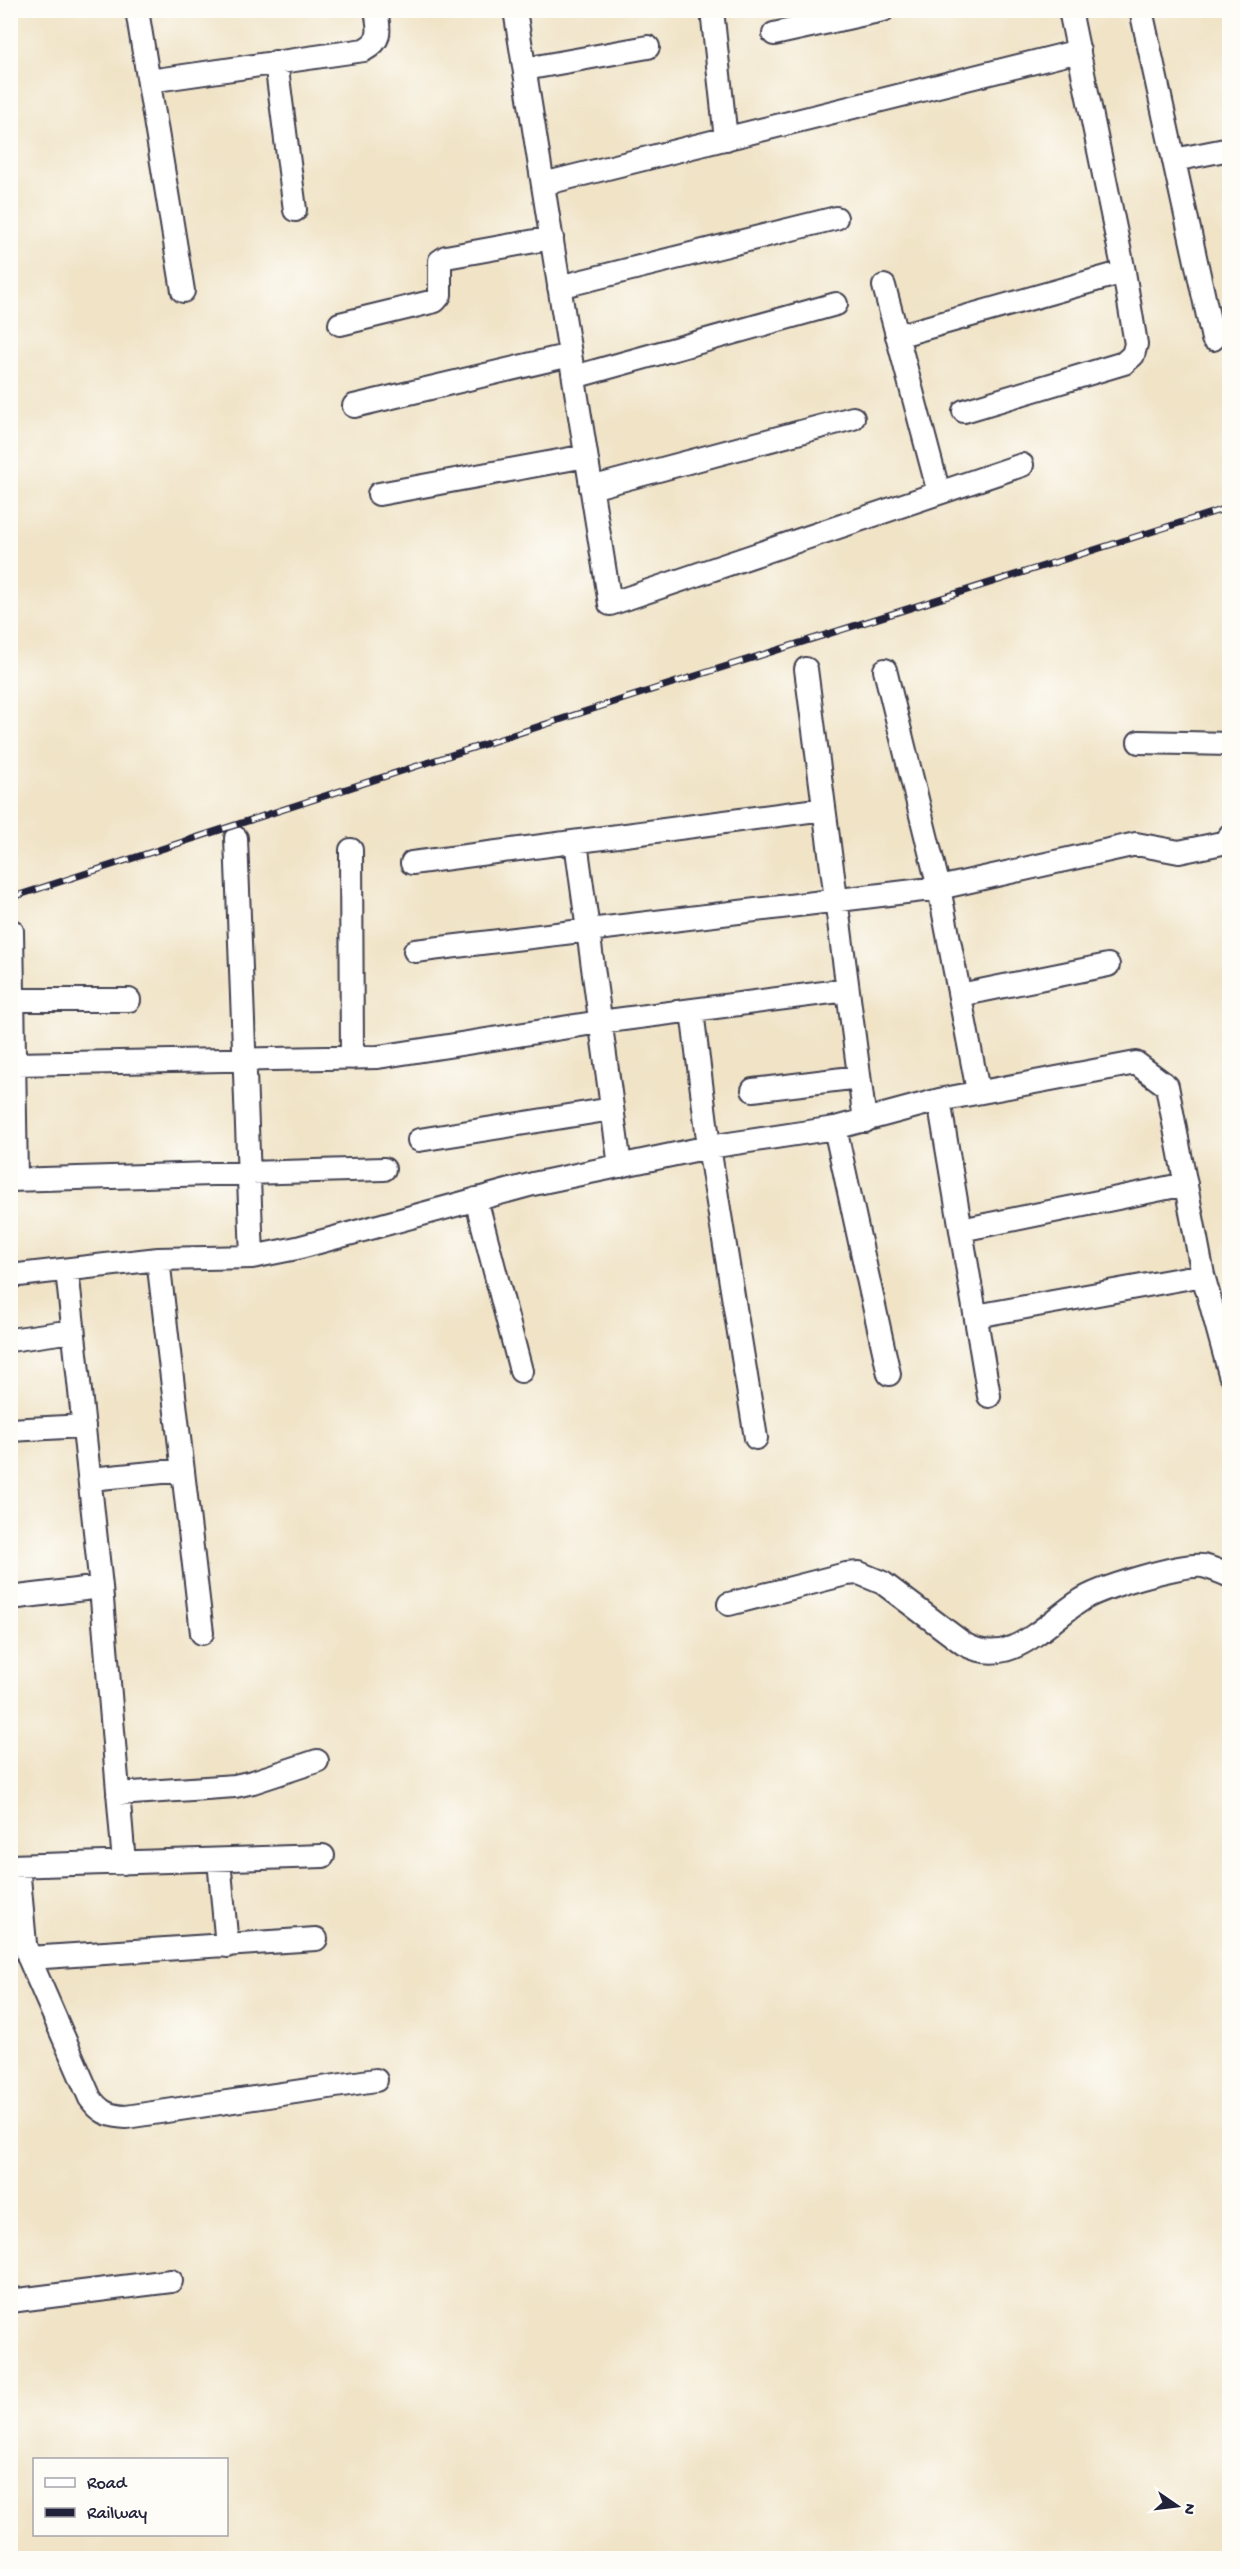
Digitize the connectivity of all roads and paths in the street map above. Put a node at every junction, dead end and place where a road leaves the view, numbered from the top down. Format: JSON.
{"nodes":[{"id":1,"x":137,"y":10,"type":"edge"},
{"id":2,"x":376,"y":10,"type":"edge"},
{"id":3,"x":516,"y":10,"type":"edge"},
{"id":4,"x":712,"y":10,"type":"edge"},
{"id":5,"x":1070,"y":10,"type":"edge"},
{"id":6,"x":1141,"y":10,"type":"edge"},
{"id":7,"x":870,"y":12,"type":"edge"},
{"id":8,"x":774,"y":34,"type":"dead end"},
{"id":9,"x":648,"y":48,"type":"dead end"},
{"id":10,"x":1079,"y":51,"type":"junction"},
{"id":11,"x":276,"y":62,"type":"junction"},
{"id":12,"x":525,"y":69,"type":"junction"},
{"id":13,"x":149,"y":81,"type":"junction"},
{"id":14,"x":726,"y":139,"type":"junction"},
{"id":15,"x":1230,"y":149,"type":"edge"},
{"id":16,"x":1174,"y":160,"type":"junction"},
{"id":17,"x":543,"y":184,"type":"junction"},
{"id":18,"x":295,"y":210,"type":"dead end"},
{"id":19,"x":836,"y":218,"type":"dead end"},
{"id":20,"x":552,"y":238,"type":"junction"},
{"id":21,"x":1124,"y":272,"type":"junction"},
{"id":22,"x":884,"y":286,"type":"dead end"},
{"id":23,"x":559,"y":287,"type":"junction"},
{"id":24,"x":183,"y":291,"type":"dead end"},
{"id":25,"x":836,"y":304,"type":"dead end"},
{"id":26,"x":340,"y":324,"type":"dead end"},
{"id":27,"x":897,"y":336,"type":"junction"},
{"id":28,"x":1213,"y":339,"type":"dead end"},
{"id":29,"x":572,"y":366,"type":"junction"},
{"id":30,"x":354,"y":406,"type":"dead end"},
{"id":31,"x":964,"y":411,"type":"dead end"},
{"id":32,"x":853,"y":418,"type":"dead end"},
{"id":33,"x":586,"y":456,"type":"junction"},
{"id":34,"x":1022,"y":465,"type":"dead end"},
{"id":35,"x":591,"y":488,"type":"junction"},
{"id":36,"x":939,"y":493,"type":"junction"},
{"id":37,"x":378,"y":494,"type":"dead end"},
{"id":38,"x":806,"y":669,"type":"dead end"},
{"id":39,"x":885,"y":670,"type":"dead end"},
{"id":40,"x":1139,"y":742,"type":"dead end"},
{"id":41,"x":1230,"y":744,"type":"edge"},
{"id":42,"x":824,"y":809,"type":"junction"},
{"id":43,"x":1230,"y":835,"type":"edge"},
{"id":44,"x":237,"y":838,"type":"dead end"},
{"id":45,"x":576,"y":842,"type":"junction"},
{"id":46,"x":351,"y":850,"type":"dead end"},
{"id":47,"x":412,"y":863,"type":"dead end"},
{"id":48,"x":939,"y":888,"type":"junction"},
{"id":49,"x":836,"y":900,"type":"junction"},
{"id":50,"x":12,"y":931,"type":"dead end"},
{"id":51,"x":588,"y":931,"type":"junction"},
{"id":52,"x":415,"y":951,"type":"dead end"},
{"id":53,"x":1108,"y":965,"type":"dead end"},
{"id":54,"x":847,"y":990,"type":"junction"},
{"id":55,"x":960,"y":995,"type":"junction"},
{"id":56,"x":129,"y":999,"type":"dead end"},
{"id":57,"x":14,"y":1000,"type":"junction"},
{"id":58,"x":692,"y":1011,"type":"junction"},
{"id":59,"x":600,"y":1022,"type":"junction"},
{"id":60,"x":244,"y":1058,"type":"junction"},
{"id":61,"x":352,"y":1058,"type":"junction"},
{"id":62,"x":14,"y":1064,"type":"junction"},
{"id":63,"x":859,"y":1077,"type":"junction"},
{"id":64,"x":753,"y":1090,"type":"dead end"},
{"id":65,"x":978,"y":1091,"type":"junction"},
{"id":66,"x":939,"y":1100,"type":"junction"},
{"id":67,"x":612,"y":1109,"type":"junction"},
{"id":68,"x":865,"y":1121,"type":"junction"},
{"id":69,"x":835,"y":1128,"type":"junction"},
{"id":70,"x":419,"y":1140,"type":"dead end"},
{"id":71,"x":709,"y":1147,"type":"junction"},
{"id":72,"x":620,"y":1166,"type":"junction"},
{"id":73,"x":384,"y":1169,"type":"dead end"},
{"id":74,"x":249,"y":1173,"type":"junction"},
{"id":75,"x":13,"y":1179,"type":"edge"},
{"id":76,"x":1186,"y":1184,"type":"junction"},
{"id":77,"x":476,"y":1199,"type":"junction"},
{"id":78,"x":961,"y":1230,"type":"junction"},
{"id":79,"x":252,"y":1257,"type":"junction"},
{"id":80,"x":158,"y":1259,"type":"junction"},
{"id":81,"x":66,"y":1270,"type":"junction"},
{"id":82,"x":1203,"y":1275,"type":"junction"},
{"id":83,"x":10,"y":1276,"type":"edge"},
{"id":84,"x":976,"y":1316,"type":"junction"},
{"id":85,"x":73,"y":1331,"type":"junction"},
{"id":86,"x":10,"y":1340,"type":"edge"},
{"id":87,"x":521,"y":1371,"type":"dead end"},
{"id":88,"x":889,"y":1374,"type":"dead end"},
{"id":89,"x":1230,"y":1374,"type":"edge"},
{"id":90,"x":989,"y":1396,"type":"dead end"},
{"id":91,"x":84,"y":1426,"type":"junction"},
{"id":92,"x":10,"y":1430,"type":"edge"},
{"id":93,"x":756,"y":1438,"type":"dead end"},
{"id":94,"x":183,"y":1470,"type":"junction"},
{"id":95,"x":90,"y":1479,"type":"junction"},
{"id":96,"x":1230,"y":1576,"type":"edge"},
{"id":97,"x":101,"y":1587,"type":"junction"},
{"id":98,"x":10,"y":1598,"type":"edge"},
{"id":99,"x":729,"y":1604,"type":"dead end"},
{"id":100,"x":202,"y":1633,"type":"dead end"},
{"id":101,"x":317,"y":1761,"type":"dead end"},
{"id":102,"x":118,"y":1794,"type":"junction"},
{"id":103,"x":323,"y":1856,"type":"dead end"},
{"id":104,"x":219,"y":1860,"type":"junction"},
{"id":105,"x":124,"y":1863,"type":"junction"},
{"id":106,"x":14,"y":1866,"type":"edge"},
{"id":107,"x":316,"y":1939,"type":"dead end"},
{"id":108,"x":227,"y":1946,"type":"junction"},
{"id":109,"x":29,"y":1958,"type":"junction"},
{"id":110,"x":376,"y":2080,"type":"dead end"},
{"id":111,"x":171,"y":2281,"type":"dead end"},
{"id":112,"x":10,"y":2301,"type":"edge"}],
"edges":[{"from":1,"to":13,"type":"street"},
{"from":2,"to":11,"type":"street"},
{"from":3,"to":12,"type":"street"},
{"from":4,"to":14,"type":"street"},
{"from":5,"to":10,"type":"street"},
{"from":6,"to":16,"type":"street"},
{"from":7,"to":8,"type":"street"},
{"from":9,"to":12,"type":"street"},
{"from":10,"to":14,"type":"street"},
{"from":10,"to":21,"type":"street"},
{"from":11,"to":13,"type":"street"},
{"from":11,"to":18,"type":"street"},
{"from":12,"to":17,"type":"street"},
{"from":13,"to":24,"type":"street"},
{"from":14,"to":17,"type":"street"},
{"from":15,"to":16,"type":"street"},
{"from":16,"to":28,"type":"street"},
{"from":17,"to":20,"type":"street"},
{"from":19,"to":23,"type":"street"},
{"from":20,"to":23,"type":"street"},
{"from":20,"to":26,"type":"street"},
{"from":21,"to":27,"type":"street"},
{"from":21,"to":31,"type":"street"},
{"from":22,"to":27,"type":"street"},
{"from":23,"to":29,"type":"street"},
{"from":25,"to":29,"type":"street"},
{"from":27,"to":36,"type":"street"},
{"from":29,"to":30,"type":"street"},
{"from":29,"to":33,"type":"street"},
{"from":32,"to":35,"type":"street"},
{"from":33,"to":35,"type":"street"},
{"from":33,"to":37,"type":"street"},
{"from":34,"to":36,"type":"street"},
{"from":35,"to":36,"type":"street"},
{"from":38,"to":42,"type":"street"},
{"from":39,"to":48,"type":"street"},
{"from":40,"to":41,"type":"street"},
{"from":42,"to":45,"type":"street"},
{"from":42,"to":49,"type":"street"},
{"from":43,"to":48,"type":"street"},
{"from":44,"to":60,"type":"street"},
{"from":45,"to":47,"type":"street"},
{"from":45,"to":51,"type":"street"},
{"from":46,"to":61,"type":"street"},
{"from":48,"to":49,"type":"street"},
{"from":48,"to":55,"type":"street"},
{"from":49,"to":51,"type":"street"},
{"from":49,"to":54,"type":"street"},
{"from":50,"to":57,"type":"street"},
{"from":51,"to":52,"type":"street"},
{"from":51,"to":59,"type":"street"},
{"from":53,"to":55,"type":"street"},
{"from":54,"to":58,"type":"street"},
{"from":54,"to":63,"type":"street"},
{"from":55,"to":65,"type":"street"},
{"from":56,"to":57,"type":"street"},
{"from":57,"to":62,"type":"street"},
{"from":58,"to":59,"type":"street"},
{"from":58,"to":71,"type":"street"},
{"from":59,"to":61,"type":"street"},
{"from":59,"to":67,"type":"street"},
{"from":60,"to":61,"type":"street"},
{"from":60,"to":62,"type":"street"},
{"from":60,"to":74,"type":"street"},
{"from":62,"to":75,"type":"street"},
{"from":63,"to":64,"type":"street"},
{"from":63,"to":68,"type":"street"},
{"from":65,"to":66,"type":"street"},
{"from":65,"to":76,"type":"street"},
{"from":66,"to":68,"type":"street"},
{"from":66,"to":78,"type":"street"},
{"from":67,"to":70,"type":"street"},
{"from":67,"to":72,"type":"street"},
{"from":68,"to":69,"type":"street"},
{"from":69,"to":71,"type":"street"},
{"from":69,"to":88,"type":"street"},
{"from":71,"to":72,"type":"street"},
{"from":71,"to":93,"type":"street"},
{"from":72,"to":77,"type":"street"},
{"from":73,"to":74,"type":"street"},
{"from":74,"to":75,"type":"street"},
{"from":74,"to":79,"type":"street"},
{"from":76,"to":78,"type":"street"},
{"from":76,"to":82,"type":"street"},
{"from":77,"to":79,"type":"street"},
{"from":77,"to":87,"type":"street"},
{"from":78,"to":84,"type":"street"},
{"from":79,"to":80,"type":"street"},
{"from":80,"to":81,"type":"street"},
{"from":80,"to":94,"type":"street"},
{"from":81,"to":83,"type":"street"},
{"from":81,"to":85,"type":"street"},
{"from":82,"to":84,"type":"street"},
{"from":82,"to":89,"type":"street"},
{"from":84,"to":90,"type":"street"},
{"from":85,"to":86,"type":"street"},
{"from":85,"to":91,"type":"street"},
{"from":91,"to":92,"type":"street"},
{"from":91,"to":95,"type":"street"},
{"from":94,"to":95,"type":"street"},
{"from":94,"to":100,"type":"street"},
{"from":95,"to":97,"type":"street"},
{"from":96,"to":99,"type":"street"},
{"from":97,"to":98,"type":"street"},
{"from":97,"to":102,"type":"street"},
{"from":101,"to":102,"type":"street"},
{"from":102,"to":105,"type":"street"},
{"from":103,"to":104,"type":"street"},
{"from":104,"to":105,"type":"street"},
{"from":104,"to":108,"type":"street"},
{"from":105,"to":106,"type":"street"},
{"from":106,"to":109,"type":"street"},
{"from":107,"to":108,"type":"street"},
{"from":108,"to":109,"type":"street"},
{"from":109,"to":110,"type":"street"},
{"from":111,"to":112,"type":"street"}]}
